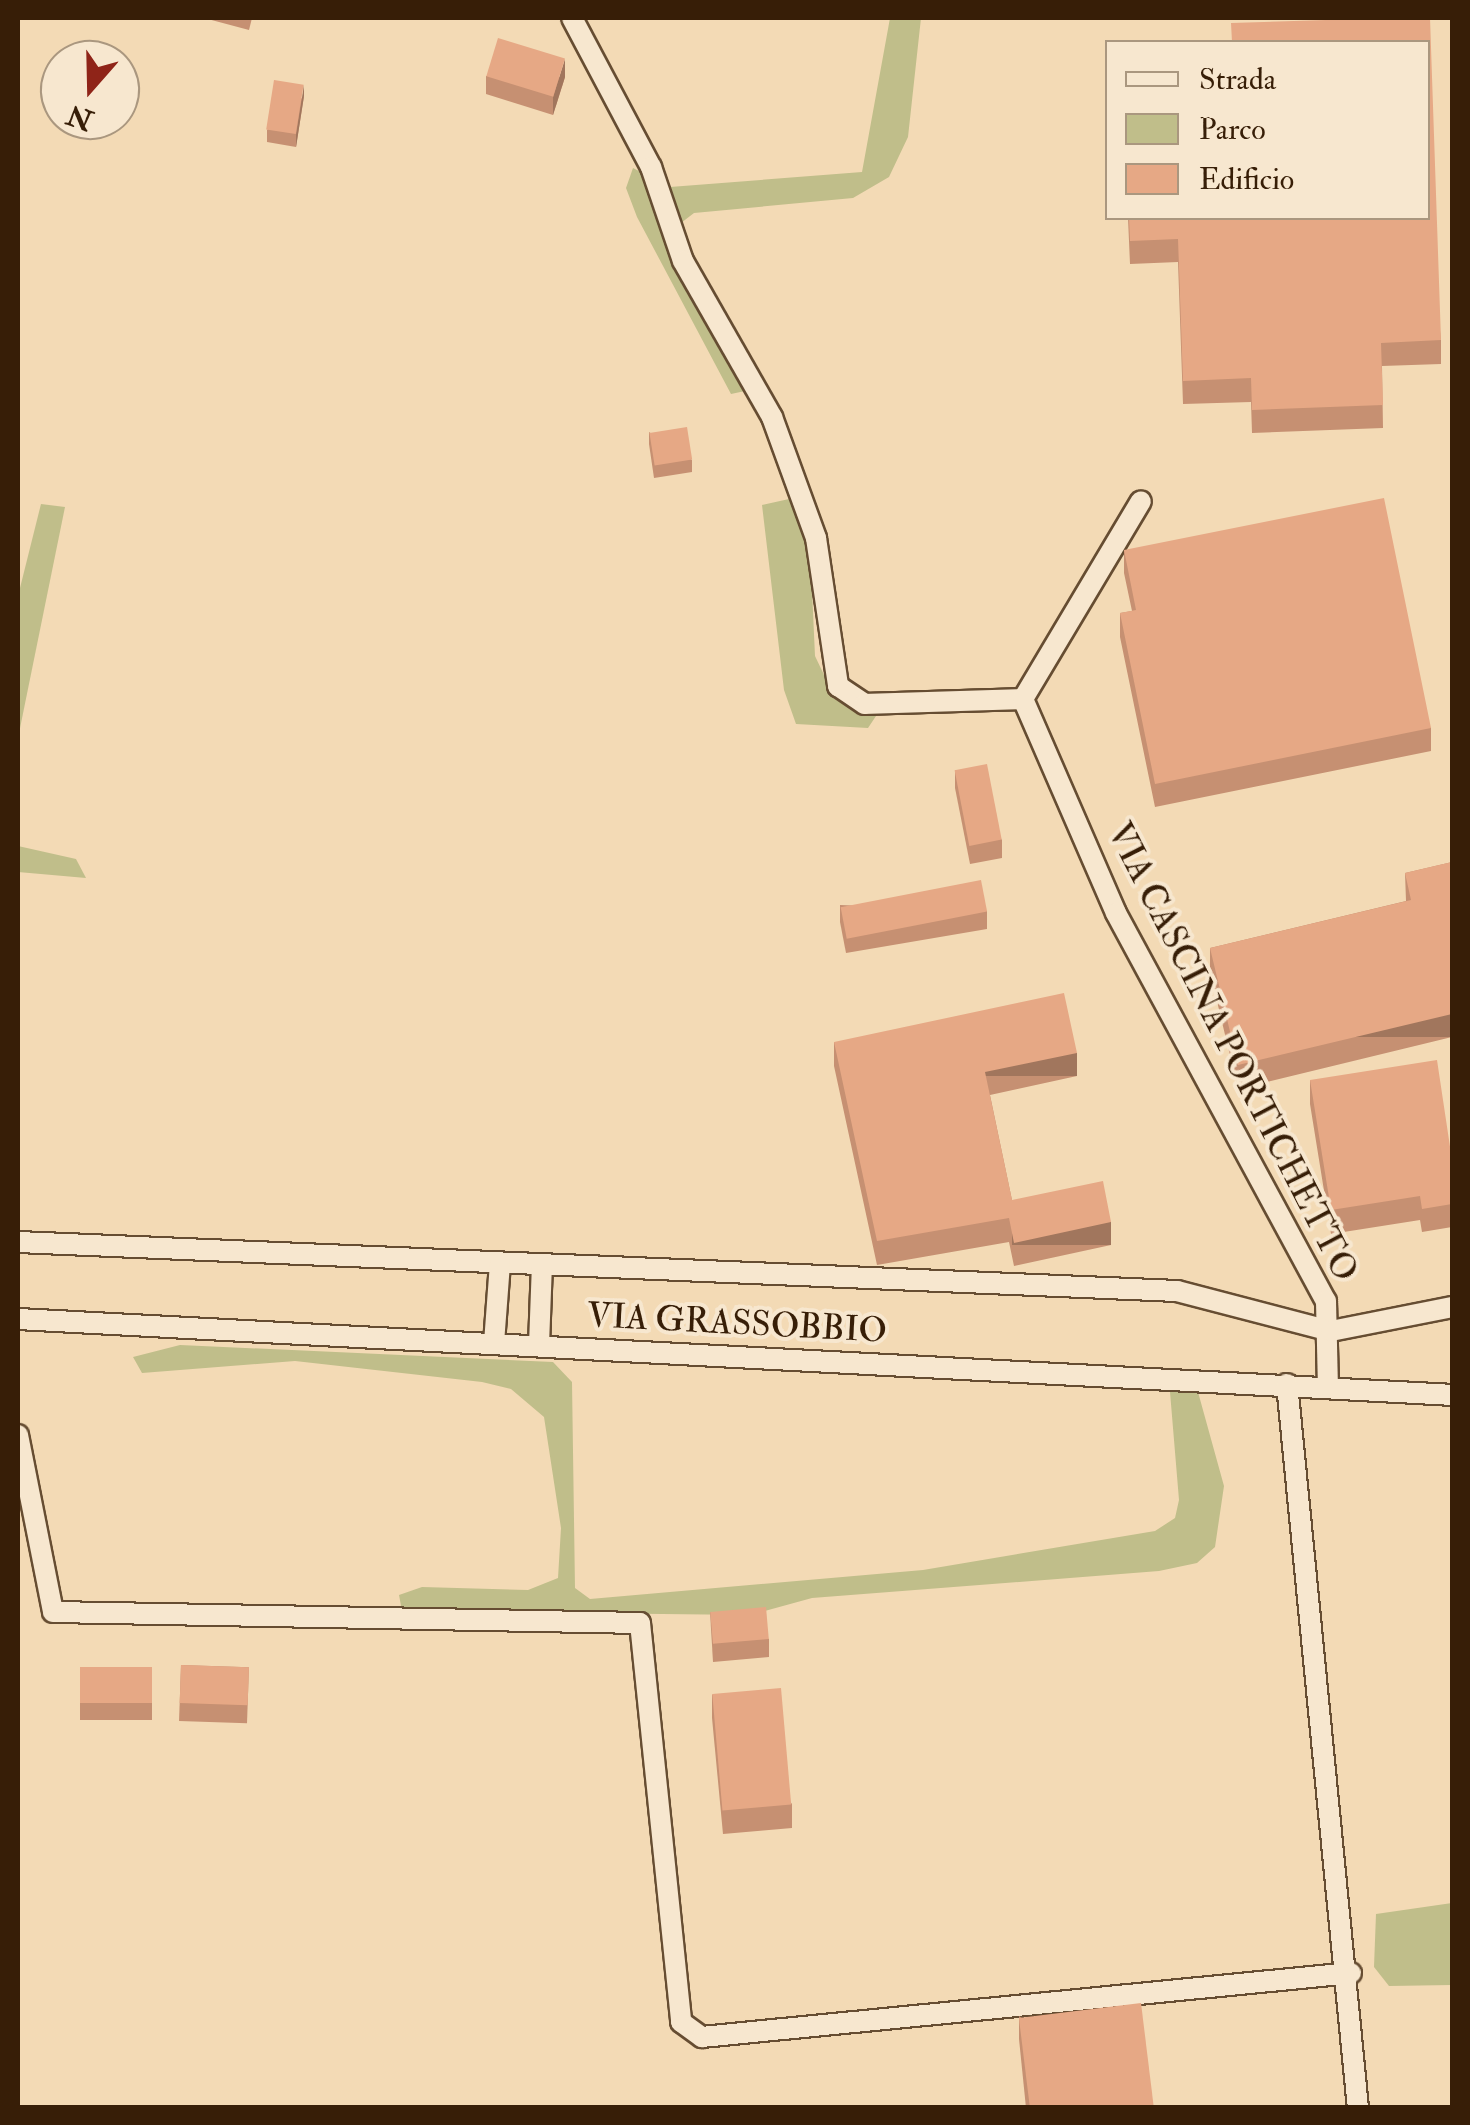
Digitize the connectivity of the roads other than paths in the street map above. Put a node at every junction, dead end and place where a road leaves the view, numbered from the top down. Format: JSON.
{"nodes":[{"id":1,"x":572,"y":18,"type":"edge"},
{"id":2,"x":1141,"y":502,"type":"dead end"},
{"id":3,"x":1024,"y":699,"type":"junction"},
{"id":4,"x":18,"y":1242,"type":"edge"},
{"id":5,"x":500,"y":1263,"type":"junction"},
{"id":6,"x":542,"y":1265,"type":"junction"},
{"id":7,"x":1452,"y":1307,"type":"edge"},
{"id":8,"x":18,"y":1319,"type":"edge"},
{"id":9,"x":1330,"y":1332,"type":"junction"},
{"id":10,"x":494,"y":1342,"type":"junction"},
{"id":11,"x":539,"y":1345,"type":"junction"},
{"id":12,"x":1287,"y":1384,"type":"junction"},
{"id":13,"x":1328,"y":1387,"type":"junction"},
{"id":14,"x":1452,"y":1395,"type":"edge"},
{"id":15,"x":18,"y":1435,"type":"edge"},
{"id":16,"x":1351,"y":1973,"type":"junction"},
{"id":17,"x":1358,"y":2108,"type":"edge"}],
"edges":[{"from":1,"to":3,"type":"street"},
{"from":2,"to":3,"type":"street"},
{"from":3,"to":9,"type":"street","name":"VIA CASCINA PORTICHETTO"},
{"from":4,"to":5,"type":"street"},
{"from":5,"to":6,"type":"street"},
{"from":5,"to":10,"type":"street"},
{"from":6,"to":9,"type":"street"},
{"from":6,"to":11,"type":"street"},
{"from":7,"to":9,"type":"street"},
{"from":8,"to":10,"type":"street","name":"VIA GRASSOBBIO"},
{"from":9,"to":13,"type":"street","name":"VIA CASCINA PORTICHETTO"},
{"from":10,"to":11,"type":"street","name":"VIA GRASSOBBIO"},
{"from":11,"to":12,"type":"street","name":"VIA GRASSOBBIO"},
{"from":12,"to":13,"type":"street","name":"VIA GRASSOBBIO"},
{"from":12,"to":16,"type":"street"},
{"from":13,"to":14,"type":"street","name":"VIA GRASSOBBIO"},
{"from":15,"to":16,"type":"street"},
{"from":16,"to":17,"type":"street"}]}
